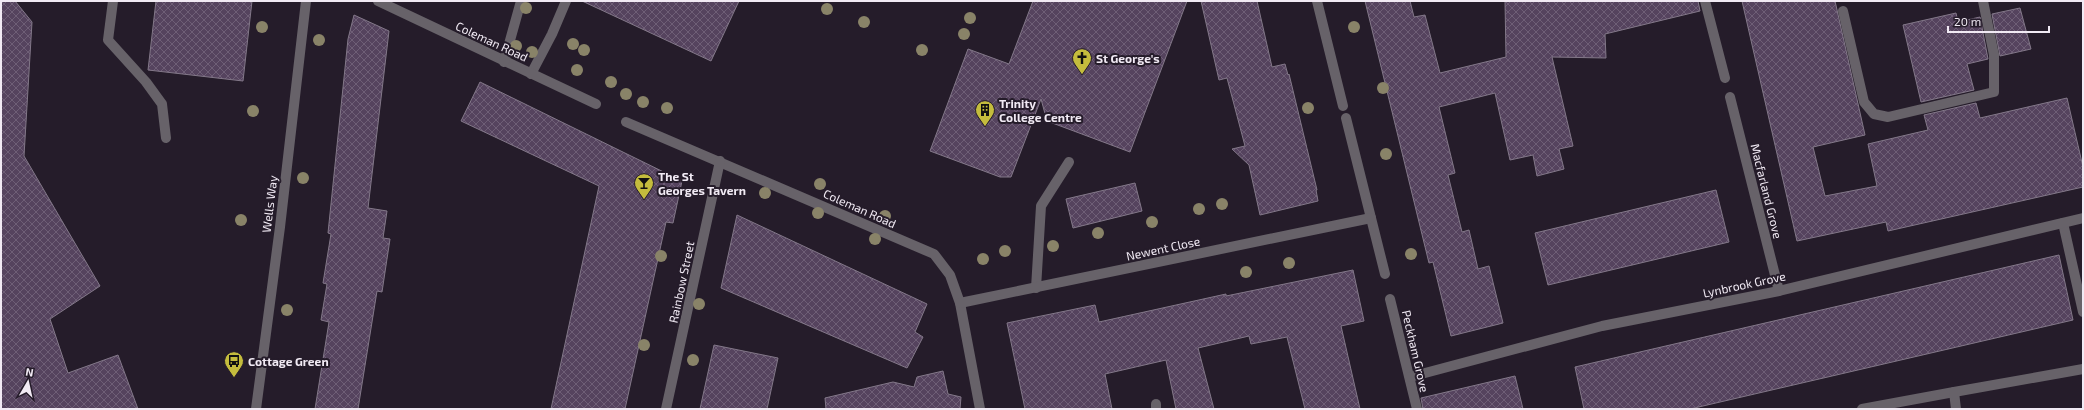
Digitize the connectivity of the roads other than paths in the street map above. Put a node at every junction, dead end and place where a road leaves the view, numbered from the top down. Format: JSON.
{"nodes":[{"id":1,"x":113,"y":1,"type":"edge"},
{"id":2,"x":306,"y":1,"type":"edge"},
{"id":3,"x":378,"y":1,"type":"edge"},
{"id":4,"x":521,"y":1,"type":"edge"},
{"id":5,"x":566,"y":1,"type":"edge"},
{"id":6,"x":1317,"y":1,"type":"edge"},
{"id":7,"x":1705,"y":1,"type":"edge"},
{"id":8,"x":1982,"y":1,"type":"edge"},
{"id":9,"x":1843,"y":12,"type":"dead end"},
{"id":10,"x":504,"y":62,"type":"junction"},
{"id":11,"x":531,"y":74,"type":"junction"},
{"id":12,"x":1725,"y":78,"type":"dead end"},
{"id":13,"x":1730,"y":97,"type":"dead end"},
{"id":14,"x":596,"y":104,"type":"dead end"},
{"id":15,"x":1343,"y":106,"type":"dead end"},
{"id":16,"x":1346,"y":118,"type":"dead end"},
{"id":17,"x":626,"y":122,"type":"dead end"},
{"id":18,"x":166,"y":138,"type":"dead end"},
{"id":19,"x":720,"y":161,"type":"junction"},
{"id":20,"x":1069,"y":162,"type":"dead end"},
{"id":21,"x":1371,"y":218,"type":"junction"},
{"id":22,"x":2083,"y":218,"type":"edge"},
{"id":23,"x":2063,"y":223,"type":"junction"},
{"id":24,"x":1385,"y":274,"type":"dead end"},
{"id":25,"x":1036,"y":288,"type":"junction"},
{"id":26,"x":1779,"y":291,"type":"junction"},
{"id":27,"x":1390,"y":299,"type":"dead end"},
{"id":28,"x":960,"y":303,"type":"junction"},
{"id":29,"x":2083,"y":312,"type":"edge"},
{"id":30,"x":2083,"y":369,"type":"edge"},
{"id":31,"x":1410,"y":377,"type":"junction"},
{"id":32,"x":1954,"y":392,"type":"junction"},
{"id":33,"x":256,"y":409,"type":"edge"},
{"id":34,"x":666,"y":409,"type":"edge"},
{"id":35,"x":980,"y":409,"type":"edge"},
{"id":36,"x":1417,"y":409,"type":"edge"},
{"id":37,"x":1862,"y":409,"type":"edge"},
{"id":38,"x":1956,"y":409,"type":"edge"}],
"edges":[{"from":1,"to":18,"type":"street"},
{"from":2,"to":33,"type":"street","name":"Wells Way"},
{"from":3,"to":10,"type":"street","name":"Coleman Road"},
{"from":4,"to":10,"type":"street"},
{"from":5,"to":11,"type":"street"},
{"from":6,"to":15,"type":"street"},
{"from":7,"to":12,"type":"street"},
{"from":8,"to":9,"type":"street"},
{"from":10,"to":11,"type":"street","name":"Coleman Road"},
{"from":11,"to":14,"type":"street","name":"Coleman Road"},
{"from":13,"to":26,"type":"street","name":"Macfarland Grove"},
{"from":16,"to":21,"type":"street"},
{"from":17,"to":19,"type":"street","name":"Coleman Road"},
{"from":19,"to":28,"type":"street","name":"Coleman Road"},
{"from":19,"to":34,"type":"street","name":"Rainbow Street"},
{"from":20,"to":25,"type":"street"},
{"from":21,"to":24,"type":"street"},
{"from":21,"to":25,"type":"street","name":"Newent Close"},
{"from":22,"to":23,"type":"street","name":"Lynbrook Grove"},
{"from":23,"to":26,"type":"street","name":"Lynbrook Grove"},
{"from":23,"to":29,"type":"street"},
{"from":25,"to":28,"type":"street","name":"Newent Close"},
{"from":26,"to":31,"type":"street","name":"Lynbrook Grove"},
{"from":27,"to":31,"type":"street","name":"Peckham Grove"},
{"from":28,"to":35,"type":"street","name":"Coleman Road"},
{"from":30,"to":32,"type":"street"},
{"from":31,"to":36,"type":"street","name":"Peckham Grove"},
{"from":32,"to":37,"type":"street"},
{"from":32,"to":38,"type":"street"}]}
